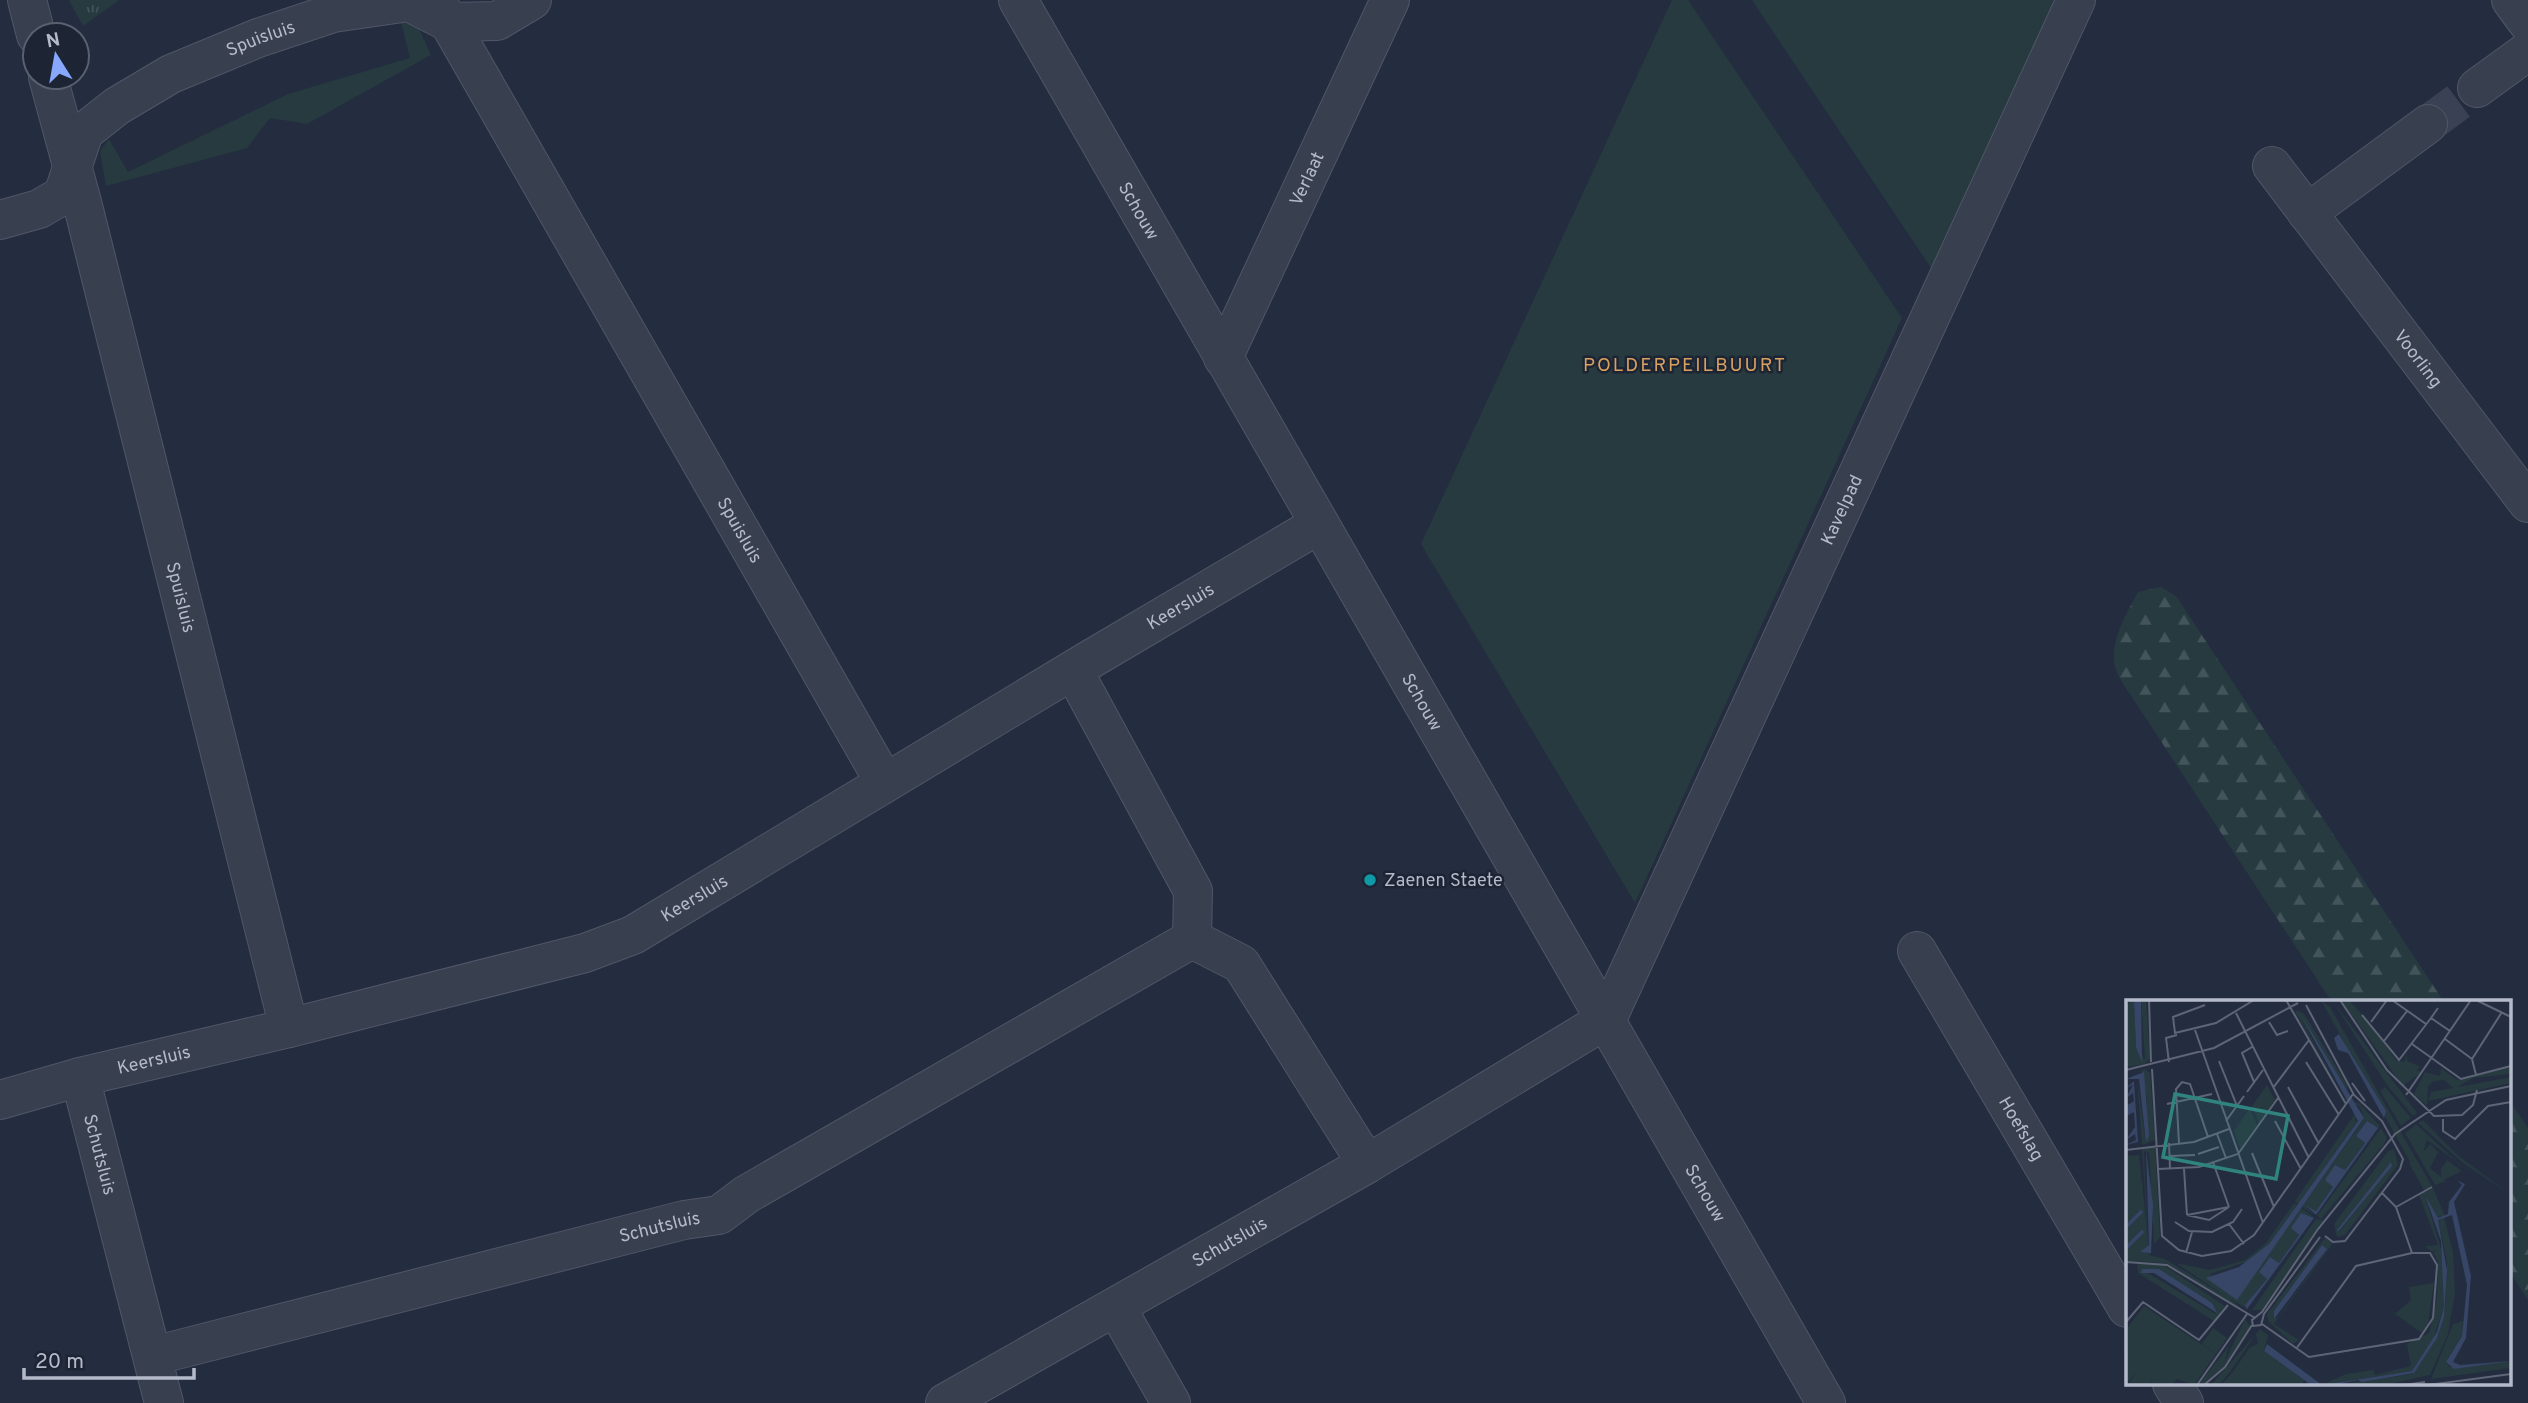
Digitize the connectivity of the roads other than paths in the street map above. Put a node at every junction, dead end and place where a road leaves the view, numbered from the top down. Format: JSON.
{"nodes":[{"id":1,"x":27,"y":0,"type":"edge"},
{"id":2,"x":532,"y":0,"type":"edge"},
{"id":3,"x":1018,"y":0,"type":"edge"},
{"id":4,"x":1390,"y":0,"type":"edge"},
{"id":5,"x":2076,"y":0,"type":"edge"},
{"id":6,"x":2511,"y":0,"type":"edge"},
{"id":7,"x":442,"y":11,"type":"edge"},
{"id":8,"x":32,"y":21,"type":"edge"},
{"id":9,"x":2528,"y":23,"type":"edge"},
{"id":10,"x":2528,"y":51,"type":"edge"},
{"id":11,"x":2477,"y":88,"type":"tunnel mouth"},
{"id":12,"x":52,"y":91,"type":"edge"},
{"id":13,"x":2428,"y":124,"type":"tunnel mouth"},
{"id":14,"x":2272,"y":166,"type":"dead end"},
{"id":15,"x":74,"y":168,"type":"junction"},
{"id":16,"x":2306,"y":214,"type":"junction"},
{"id":17,"x":0,"y":220,"type":"edge"},
{"id":18,"x":1223,"y":358,"type":"junction"},
{"id":19,"x":2528,"y":503,"type":"edge"},
{"id":20,"x":1318,"y":525,"type":"junction"},
{"id":21,"x":1073,"y":670,"type":"junction"},
{"id":22,"x":884,"y":783,"type":"junction"},
{"id":23,"x":1192,"y":939,"type":"junction"},
{"id":24,"x":1917,"y":951,"type":"dead end"},
{"id":25,"x":1606,"y":1019,"type":"junction"},
{"id":26,"x":289,"y":1028,"type":"junction"},
{"id":27,"x":80,"y":1077,"type":"junction"},
{"id":28,"x":0,"y":1100,"type":"edge"},
{"id":29,"x":1367,"y":1164,"type":"junction"},
{"id":30,"x":2126,"y":1306,"type":"edge"},
{"id":31,"x":1116,"y":1307,"type":"junction"},
{"id":32,"x":153,"y":1356,"type":"junction"},
{"id":33,"x":2173,"y":1386,"type":"edge"},
{"id":34,"x":164,"y":1403,"type":"edge"},
{"id":35,"x":945,"y":1403,"type":"edge"},
{"id":36,"x":1171,"y":1403,"type":"edge"},
{"id":37,"x":1826,"y":1403,"type":"edge"},
{"id":38,"x":2184,"y":1403,"type":"edge"}],
"edges":[{"from":1,"to":8,"type":"street"},
{"from":2,"to":7,"type":"street","name":"Spuisluis"},
{"from":3,"to":18,"type":"street","name":"Schouw"},
{"from":4,"to":18,"type":"street","name":"Verlaat"},
{"from":5,"to":25,"type":"street","name":"Kavelpad"},
{"from":6,"to":9,"type":"street"},
{"from":7,"to":15,"type":"street","name":"Spuisluis"},
{"from":7,"to":22,"type":"street","name":"Spuisluis"},
{"from":10,"to":11,"type":"street"},
{"from":12,"to":15,"type":"street","name":"Spuisluis"},
{"from":13,"to":16,"type":"street"},
{"from":14,"to":16,"type":"street","name":"Voorling"},
{"from":15,"to":17,"type":"street","name":"Spuisluis"},
{"from":15,"to":26,"type":"street","name":"Spuisluis"},
{"from":16,"to":19,"type":"street","name":"Voorling"},
{"from":18,"to":20,"type":"street","name":"Schouw"},
{"from":20,"to":21,"type":"street","name":"Keersluis"},
{"from":20,"to":25,"type":"street","name":"Schouw"},
{"from":21,"to":22,"type":"street","name":"Keersluis"},
{"from":21,"to":23,"type":"street"},
{"from":22,"to":26,"type":"street","name":"Keersluis"},
{"from":23,"to":29,"type":"street"},
{"from":23,"to":32,"type":"street","name":"Schutsluis"},
{"from":24,"to":30,"type":"street","name":"Hoefslag"},
{"from":25,"to":29,"type":"street","name":"Schutsluis"},
{"from":25,"to":37,"type":"street","name":"Schouw"},
{"from":26,"to":27,"type":"street","name":"Keersluis"},
{"from":27,"to":28,"type":"street","name":"Keersluis"},
{"from":27,"to":32,"type":"street","name":"Schutsluis"},
{"from":29,"to":31,"type":"street","name":"Schutsluis"},
{"from":31,"to":35,"type":"street","name":"Schutsluis"},
{"from":31,"to":36,"type":"street"},
{"from":32,"to":34,"type":"street","name":"Schutsluis"},
{"from":33,"to":38,"type":"street"}]}
